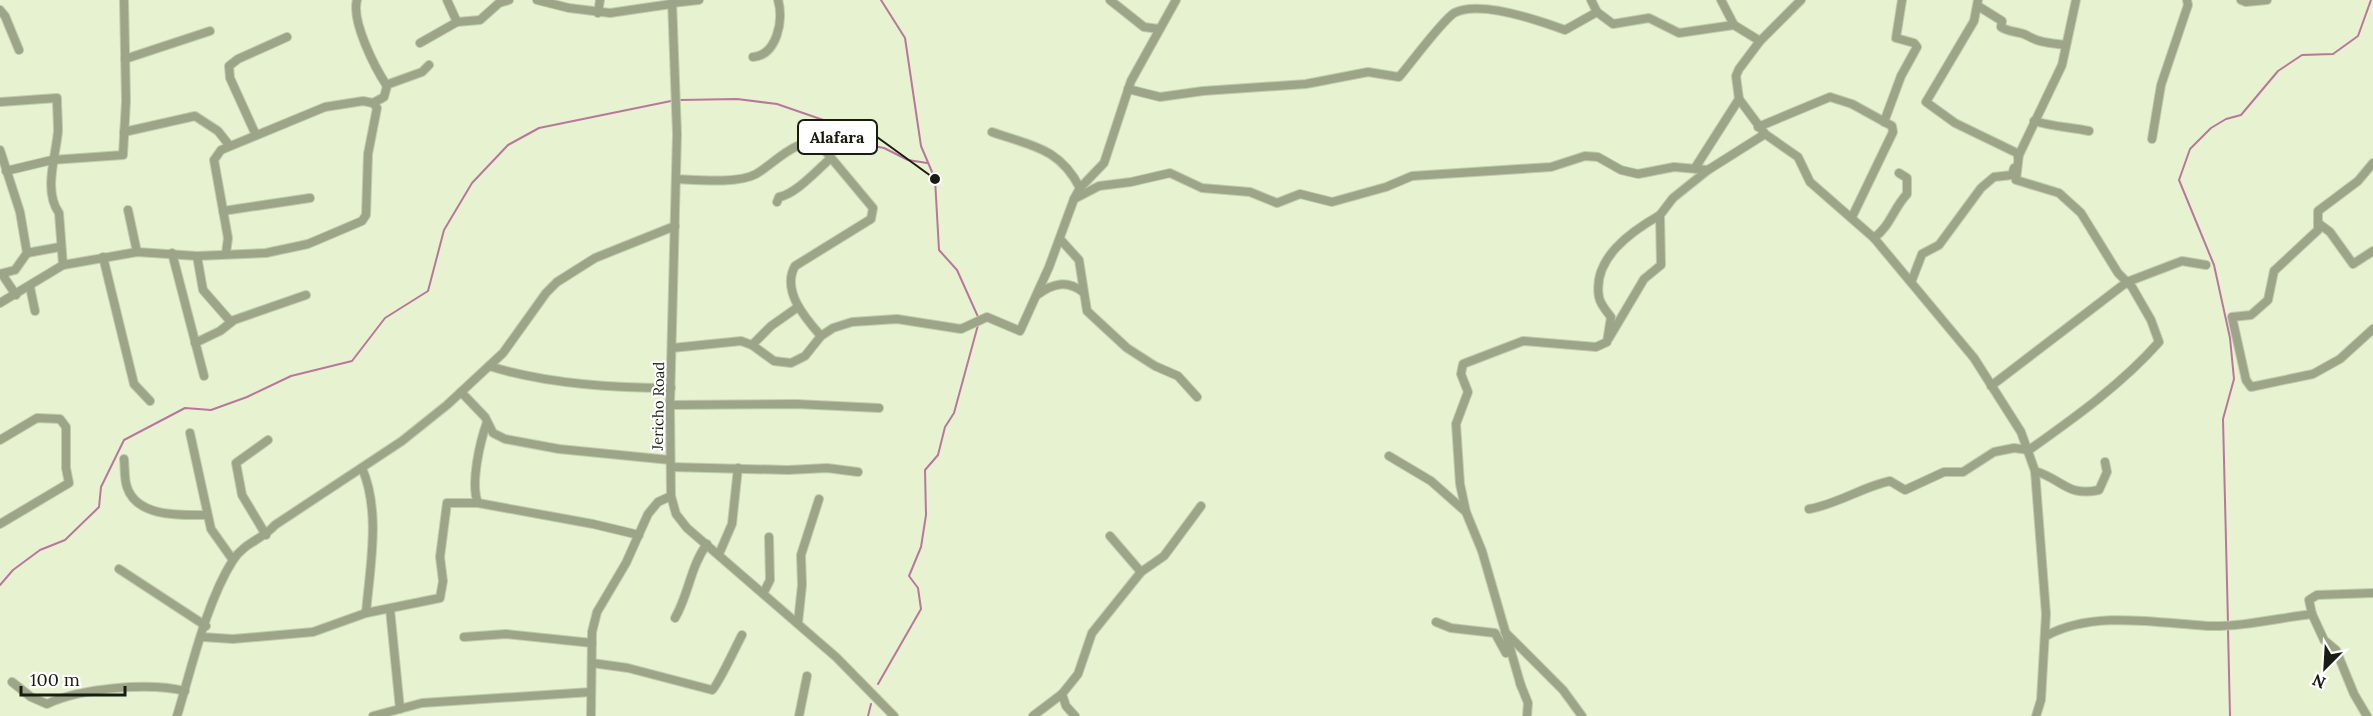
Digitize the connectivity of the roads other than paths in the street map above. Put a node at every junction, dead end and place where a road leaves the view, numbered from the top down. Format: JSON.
{"nodes":[{"id":1,"x":124,"y":0,"type":"edge"},
{"id":2,"x":357,"y":0,"type":"edge"},
{"id":3,"x":447,"y":0,"type":"edge"},
{"id":4,"x":509,"y":0,"type":"edge"},
{"id":5,"x":537,"y":0,"type":"edge"},
{"id":6,"x":600,"y":0,"type":"edge"},
{"id":7,"x":699,"y":0,"type":"edge"},
{"id":8,"x":778,"y":0,"type":"edge"},
{"id":9,"x":1110,"y":0,"type":"edge"},
{"id":10,"x":1176,"y":0,"type":"edge"},
{"id":11,"x":1591,"y":0,"type":"edge"},
{"id":12,"x":1721,"y":0,"type":"edge"},
{"id":13,"x":1801,"y":0,"type":"edge"},
{"id":14,"x":1902,"y":0,"type":"edge"},
{"id":15,"x":2076,"y":0,"type":"edge"},
{"id":16,"x":2187,"y":0,"type":"edge"},
{"id":17,"x":2241,"y":0,"type":"edge"},
{"id":18,"x":2268,"y":0,"type":"edge"},
{"id":19,"x":671,"y":2,"type":"edge"},
{"id":20,"x":1978,"y":3,"type":"edge"},
{"id":21,"x":0,"y":10,"type":"edge"},
{"id":22,"x":1597,"y":12,"type":"junction"},
{"id":23,"x":598,"y":13,"type":"junction"},
{"id":24,"x":457,"y":22,"type":"junction"},
{"id":25,"x":1734,"y":24,"type":"junction"},
{"id":26,"x":1159,"y":29,"type":"junction"},
{"id":27,"x":210,"y":31,"type":"dead end"},
{"id":28,"x":287,"y":37,"type":"dead end"},
{"id":29,"x":1760,"y":41,"type":"junction"},
{"id":30,"x":420,"y":42,"type":"dead end"},
{"id":31,"x":2065,"y":45,"type":"junction"},
{"id":32,"x":19,"y":50,"type":"dead end"},
{"id":33,"x":753,"y":57,"type":"dead end"},
{"id":34,"x":125,"y":59,"type":"junction"},
{"id":35,"x":429,"y":65,"type":"dead end"},
{"id":36,"x":386,"y":85,"type":"junction"},
{"id":37,"x":1128,"y":89,"type":"junction"},
{"id":38,"x":1739,"y":99,"type":"junction"},
{"id":39,"x":0,"y":102,"type":"edge"},
{"id":40,"x":373,"y":103,"type":"junction"},
{"id":41,"x":2034,"y":121,"type":"junction"},
{"id":42,"x":1884,"y":122,"type":"junction"},
{"id":43,"x":1758,"y":127,"type":"junction"},
{"id":44,"x":2089,"y":131,"type":"dead end"},
{"id":45,"x":124,"y":132,"type":"junction"},
{"id":46,"x":992,"y":132,"type":"dead end"},
{"id":47,"x":255,"y":134,"type":"junction"},
{"id":48,"x":1765,"y":134,"type":"junction"},
{"id":49,"x":2151,"y":139,"type":"dead end"},
{"id":50,"x":229,"y":145,"type":"junction"},
{"id":51,"x":0,"y":150,"type":"edge"},
{"id":52,"x":2019,"y":154,"type":"junction"},
{"id":53,"x":831,"y":158,"type":"junction"},
{"id":54,"x":52,"y":160,"type":"junction"},
{"id":55,"x":2373,"y":163,"type":"edge"},
{"id":56,"x":1695,"y":168,"type":"junction"},
{"id":57,"x":1708,"y":170,"type":"junction"},
{"id":58,"x":6,"y":171,"type":"junction"},
{"id":59,"x":1899,"y":173,"type":"dead end"},
{"id":60,"x":676,"y":179,"type":"junction"},
{"id":61,"x":1080,"y":188,"type":"junction"},
{"id":62,"x":310,"y":198,"type":"dead end"},
{"id":63,"x":1074,"y":199,"type":"junction"},
{"id":64,"x":777,"y":202,"type":"dead end"},
{"id":65,"x":128,"y":210,"type":"dead end"},
{"id":66,"x":223,"y":212,"type":"junction"},
{"id":67,"x":1660,"y":215,"type":"junction"},
{"id":68,"x":1852,"y":217,"type":"junction"},
{"id":69,"x":2318,"y":223,"type":"junction"},
{"id":70,"x":675,"y":226,"type":"junction"},
{"id":71,"x":1874,"y":238,"type":"junction"},
{"id":72,"x":1060,"y":239,"type":"junction"},
{"id":73,"x":60,"y":247,"type":"junction"},
{"id":74,"x":2373,"y":251,"type":"edge"},
{"id":75,"x":137,"y":252,"type":"junction"},
{"id":76,"x":27,"y":253,"type":"junction"},
{"id":77,"x":172,"y":253,"type":"junction"},
{"id":78,"x":226,"y":253,"type":"junction"},
{"id":79,"x":197,"y":256,"type":"junction"},
{"id":80,"x":103,"y":257,"type":"junction"},
{"id":81,"x":63,"y":265,"type":"junction"},
{"id":82,"x":2206,"y":265,"type":"dead end"},
{"id":83,"x":1,"y":274,"type":"edge"},
{"id":84,"x":1912,"y":280,"type":"junction"},
{"id":85,"x":2127,"y":282,"type":"junction"},
{"id":86,"x":30,"y":287,"type":"junction"},
{"id":87,"x":1083,"y":292,"type":"junction"},
{"id":88,"x":16,"y":295,"type":"junction"},
{"id":89,"x":306,"y":295,"type":"dead end"},
{"id":90,"x":1036,"y":296,"type":"junction"},
{"id":91,"x":0,"y":303,"type":"edge"},
{"id":92,"x":798,"y":307,"type":"junction"},
{"id":93,"x":35,"y":310,"type":"dead end"},
{"id":94,"x":231,"y":322,"type":"junction"},
{"id":95,"x":2373,"y":329,"type":"edge"},
{"id":96,"x":822,"y":336,"type":"junction"},
{"id":97,"x":1607,"y":342,"type":"junction"},
{"id":98,"x":195,"y":343,"type":"junction"},
{"id":99,"x":752,"y":345,"type":"junction"},
{"id":100,"x":672,"y":348,"type":"junction"},
{"id":101,"x":489,"y":366,"type":"junction"},
{"id":102,"x":204,"y":376,"type":"dead end"},
{"id":103,"x":1991,"y":386,"type":"junction"},
{"id":104,"x":671,"y":388,"type":"junction"},
{"id":105,"x":461,"y":392,"type":"junction"},
{"id":106,"x":1197,"y":397,"type":"dead end"},
{"id":107,"x":150,"y":401,"type":"dead end"},
{"id":108,"x":670,"y":405,"type":"junction"},
{"id":109,"x":879,"y":408,"type":"dead end"},
{"id":110,"x":487,"y":422,"type":"junction"},
{"id":111,"x":190,"y":433,"type":"dead end"},
{"id":112,"x":0,"y":440,"type":"edge"},
{"id":113,"x":268,"y":440,"type":"dead end"},
{"id":114,"x":2029,"y":450,"type":"junction"},
{"id":115,"x":1389,"y":456,"type":"dead end"},
{"id":116,"x":124,"y":459,"type":"dead end"},
{"id":117,"x":2105,"y":462,"type":"dead end"},
{"id":118,"x":671,"y":463,"type":"junction"},
{"id":119,"x":362,"y":468,"type":"junction"},
{"id":120,"x":738,"y":468,"type":"junction"},
{"id":121,"x":2036,"y":471,"type":"junction"},
{"id":122,"x":858,"y":472,"type":"dead end"},
{"id":123,"x":671,"y":496,"type":"junction"},
{"id":124,"x":819,"y":499,"type":"dead end"},
{"id":125,"x":478,"y":503,"type":"junction"},
{"id":126,"x":1200,"y":506,"type":"dead end"},
{"id":127,"x":1809,"y":509,"type":"dead end"},
{"id":128,"x":1466,"y":512,"type":"junction"},
{"id":129,"x":207,"y":515,"type":"junction"},
{"id":130,"x":0,"y":524,"type":"edge"},
{"id":131,"x":266,"y":535,"type":"junction"},
{"id":132,"x":639,"y":535,"type":"junction"},
{"id":133,"x":1110,"y":536,"type":"dead end"},
{"id":134,"x":769,"y":537,"type":"dead end"},
{"id":135,"x":707,"y":544,"type":"junction"},
{"id":136,"x":718,"y":554,"type":"junction"},
{"id":137,"x":233,"y":560,"type":"junction"},
{"id":138,"x":119,"y":569,"type":"dead end"},
{"id":139,"x":1141,"y":572,"type":"junction"},
{"id":140,"x":764,"y":592,"type":"junction"},
{"id":141,"x":2373,"y":593,"type":"edge"},
{"id":142,"x":390,"y":609,"type":"junction"},
{"id":143,"x":366,"y":613,"type":"junction"},
{"id":144,"x":2312,"y":614,"type":"junction"},
{"id":145,"x":675,"y":618,"type":"dead end"},
{"id":146,"x":1436,"y":622,"type":"dead end"},
{"id":147,"x":798,"y":623,"type":"junction"},
{"id":148,"x":206,"y":626,"type":"junction"},
{"id":149,"x":1502,"y":628,"type":"junction"},
{"id":150,"x":742,"y":635,"type":"dead end"},
{"id":151,"x":2046,"y":636,"type":"junction"},
{"id":152,"x":202,"y":637,"type":"junction"},
{"id":153,"x":464,"y":637,"type":"dead end"},
{"id":154,"x":592,"y":642,"type":"junction"},
{"id":155,"x":591,"y":663,"type":"junction"},
{"id":156,"x":807,"y":676,"type":"dead end"},
{"id":157,"x":12,"y":682,"type":"dead end"},
{"id":158,"x":1521,"y":686,"type":"junction"},
{"id":159,"x":185,"y":691,"type":"junction"},
{"id":160,"x":591,"y":692,"type":"junction"},
{"id":161,"x":1062,"y":693,"type":"junction"},
{"id":162,"x":400,"y":709,"type":"junction"},
{"id":163,"x":177,"y":716,"type":"edge"},
{"id":164,"x":374,"y":716,"type":"edge"},
{"id":165,"x":591,"y":716,"type":"edge"},
{"id":166,"x":799,"y":716,"type":"edge"},
{"id":167,"x":894,"y":716,"type":"edge"},
{"id":168,"x":1033,"y":716,"type":"edge"},
{"id":169,"x":1075,"y":716,"type":"edge"},
{"id":170,"x":1527,"y":716,"type":"edge"},
{"id":171,"x":1582,"y":716,"type":"edge"},
{"id":172,"x":2037,"y":716,"type":"edge"},
{"id":173,"x":2367,"y":716,"type":"edge"}],
"edges":[{"from":1,"to":34,"type":"street"},
{"from":2,"to":36,"type":"street"},
{"from":3,"to":24,"type":"street"},
{"from":4,"to":24,"type":"street"},
{"from":5,"to":23,"type":"street"},
{"from":6,"to":23,"type":"street"},
{"from":7,"to":19,"type":"street"},
{"from":8,"to":33,"type":"street"},
{"from":9,"to":26,"type":"street"},
{"from":10,"to":26,"type":"street"},
{"from":11,"to":22,"type":"street"},
{"from":12,"to":25,"type":"street"},
{"from":13,"to":29,"type":"street"},
{"from":14,"to":42,"type":"street"},
{"from":15,"to":31,"type":"street"},
{"from":16,"to":49,"type":"street"},
{"from":17,"to":18,"type":"street"},
{"from":19,"to":23,"type":"street"},
{"from":19,"to":60,"type":"street","name":"Jericho Road"},
{"from":20,"to":31,"type":"street"},
{"from":20,"to":52,"type":"street"},
{"from":21,"to":32,"type":"street"},
{"from":22,"to":25,"type":"street"},
{"from":22,"to":37,"type":"street"},
{"from":24,"to":30,"type":"street"},
{"from":25,"to":29,"type":"street"},
{"from":26,"to":37,"type":"street"},
{"from":27,"to":34,"type":"street"},
{"from":28,"to":47,"type":"street"},
{"from":29,"to":38,"type":"street"},
{"from":31,"to":41,"type":"street"},
{"from":34,"to":45,"type":"street"},
{"from":35,"to":36,"type":"street"},
{"from":36,"to":40,"type":"street"},
{"from":37,"to":61,"type":"street"},
{"from":38,"to":43,"type":"street"},
{"from":38,"to":56,"type":"street"},
{"from":39,"to":54,"type":"street"},
{"from":40,"to":47,"type":"street"},
{"from":40,"to":78,"type":"street"},
{"from":41,"to":44,"type":"street"},
{"from":41,"to":52,"type":"street"},
{"from":42,"to":43,"type":"street"},
{"from":42,"to":68,"type":"street"},
{"from":43,"to":48,"type":"street"},
{"from":45,"to":50,"type":"street"},
{"from":45,"to":54,"type":"street"},
{"from":46,"to":61,"type":"street"},
{"from":47,"to":50,"type":"street"},
{"from":48,"to":57,"type":"street"},
{"from":48,"to":68,"type":"street"},
{"from":50,"to":66,"type":"street"},
{"from":51,"to":58,"type":"street"},
{"from":52,"to":84,"type":"street"},
{"from":52,"to":85,"type":"street"},
{"from":53,"to":60,"type":"street"},
{"from":53,"to":64,"type":"street"},
{"from":53,"to":92,"type":"street"},
{"from":54,"to":58,"type":"street"},
{"from":54,"to":73,"type":"street"},
{"from":55,"to":69,"type":"street"},
{"from":56,"to":57,"type":"street"},
{"from":56,"to":63,"type":"street"},
{"from":57,"to":67,"type":"street"},
{"from":58,"to":76,"type":"street"},
{"from":59,"to":71,"type":"street"},
{"from":60,"to":70,"type":"street","name":"Jericho Road"},
{"from":61,"to":63,"type":"street"},
{"from":62,"to":66,"type":"street"},
{"from":63,"to":72,"type":"street"},
{"from":65,"to":75,"type":"street"},
{"from":66,"to":78,"type":"street"},
{"from":67,"to":97,"type":"street"},
{"from":67,"to":97,"type":"street"},
{"from":68,"to":71,"type":"street"},
{"from":69,"to":74,"type":"street"},
{"from":69,"to":95,"type":"street"},
{"from":70,"to":100,"type":"street","name":"Jericho Road"},
{"from":70,"to":101,"type":"street"},
{"from":71,"to":84,"type":"street"},
{"from":72,"to":87,"type":"street"},
{"from":72,"to":90,"type":"street"},
{"from":73,"to":76,"type":"street"},
{"from":73,"to":81,"type":"street"},
{"from":75,"to":77,"type":"street"},
{"from":75,"to":80,"type":"street"},
{"from":76,"to":83,"type":"street"},
{"from":77,"to":79,"type":"street"},
{"from":77,"to":98,"type":"street"},
{"from":78,"to":79,"type":"street"},
{"from":79,"to":94,"type":"street"},
{"from":80,"to":81,"type":"street"},
{"from":80,"to":107,"type":"street"},
{"from":81,"to":86,"type":"street"},
{"from":82,"to":85,"type":"street"},
{"from":83,"to":88,"type":"street"},
{"from":84,"to":103,"type":"street"},
{"from":85,"to":103,"type":"street"},
{"from":85,"to":114,"type":"street"},
{"from":86,"to":88,"type":"street"},
{"from":86,"to":93,"type":"street"},
{"from":87,"to":90,"type":"street"},
{"from":87,"to":106,"type":"street"},
{"from":88,"to":91,"type":"street"},
{"from":89,"to":94,"type":"street"},
{"from":90,"to":96,"type":"street"},
{"from":92,"to":96,"type":"street"},
{"from":92,"to":99,"type":"street"},
{"from":94,"to":98,"type":"street"},
{"from":96,"to":99,"type":"street"},
{"from":97,"to":128,"type":"street"},
{"from":98,"to":102,"type":"street"},
{"from":99,"to":100,"type":"street"},
{"from":100,"to":104,"type":"street","name":"Jericho Road"},
{"from":101,"to":104,"type":"street"},
{"from":101,"to":105,"type":"street"},
{"from":103,"to":114,"type":"street"},
{"from":104,"to":108,"type":"street","name":"Jericho Road"},
{"from":105,"to":110,"type":"street"},
{"from":105,"to":119,"type":"street"},
{"from":108,"to":109,"type":"street"},
{"from":108,"to":118,"type":"street","name":"Jericho Road"},
{"from":110,"to":118,"type":"street"},
{"from":110,"to":125,"type":"street"},
{"from":111,"to":129,"type":"street"},
{"from":112,"to":130,"type":"street"},
{"from":113,"to":131,"type":"street"},
{"from":114,"to":121,"type":"street"},
{"from":114,"to":127,"type":"street"},
{"from":115,"to":128,"type":"street"},
{"from":116,"to":129,"type":"street"},
{"from":117,"to":121,"type":"street"},
{"from":118,"to":120,"type":"street"},
{"from":118,"to":123,"type":"street","name":"Jericho Road"},
{"from":119,"to":131,"type":"street"},
{"from":119,"to":143,"type":"street"},
{"from":120,"to":122,"type":"street"},
{"from":120,"to":136,"type":"street"},
{"from":121,"to":151,"type":"street"},
{"from":123,"to":132,"type":"street"},
{"from":123,"to":135,"type":"street","name":"Jericho Road"},
{"from":124,"to":147,"type":"street"},
{"from":125,"to":132,"type":"street"},
{"from":125,"to":142,"type":"street"},
{"from":126,"to":139,"type":"street"},
{"from":128,"to":149,"type":"street"},
{"from":129,"to":137,"type":"street"},
{"from":131,"to":137,"type":"street"},
{"from":132,"to":154,"type":"street"},
{"from":133,"to":139,"type":"street"},
{"from":134,"to":140,"type":"street"},
{"from":135,"to":136,"type":"street","name":"Jericho Road"},
{"from":135,"to":145,"type":"street"},
{"from":136,"to":140,"type":"street","name":"Jericho Road"},
{"from":137,"to":148,"type":"street"},
{"from":138,"to":148,"type":"street"},
{"from":139,"to":161,"type":"street"},
{"from":140,"to":147,"type":"street","name":"Jericho Road"},
{"from":141,"to":144,"type":"street"},
{"from":142,"to":143,"type":"street"},
{"from":142,"to":162,"type":"street"},
{"from":143,"to":152,"type":"street"},
{"from":144,"to":151,"type":"street"},
{"from":144,"to":173,"type":"street"},
{"from":146,"to":158,"type":"street"},
{"from":147,"to":167,"type":"street","name":"Jericho Road"},
{"from":148,"to":152,"type":"street"},
{"from":149,"to":158,"type":"street"},
{"from":149,"to":171,"type":"street"},
{"from":150,"to":155,"type":"street"},
{"from":151,"to":172,"type":"street"},
{"from":152,"to":159,"type":"street"},
{"from":153,"to":154,"type":"street"},
{"from":154,"to":155,"type":"street"},
{"from":155,"to":160,"type":"street"},
{"from":156,"to":166,"type":"street"},
{"from":157,"to":159,"type":"street"},
{"from":158,"to":170,"type":"street"},
{"from":159,"to":163,"type":"street"},
{"from":160,"to":162,"type":"street"},
{"from":160,"to":165,"type":"street"},
{"from":161,"to":168,"type":"street"},
{"from":161,"to":169,"type":"street"},
{"from":162,"to":164,"type":"street"}]}
